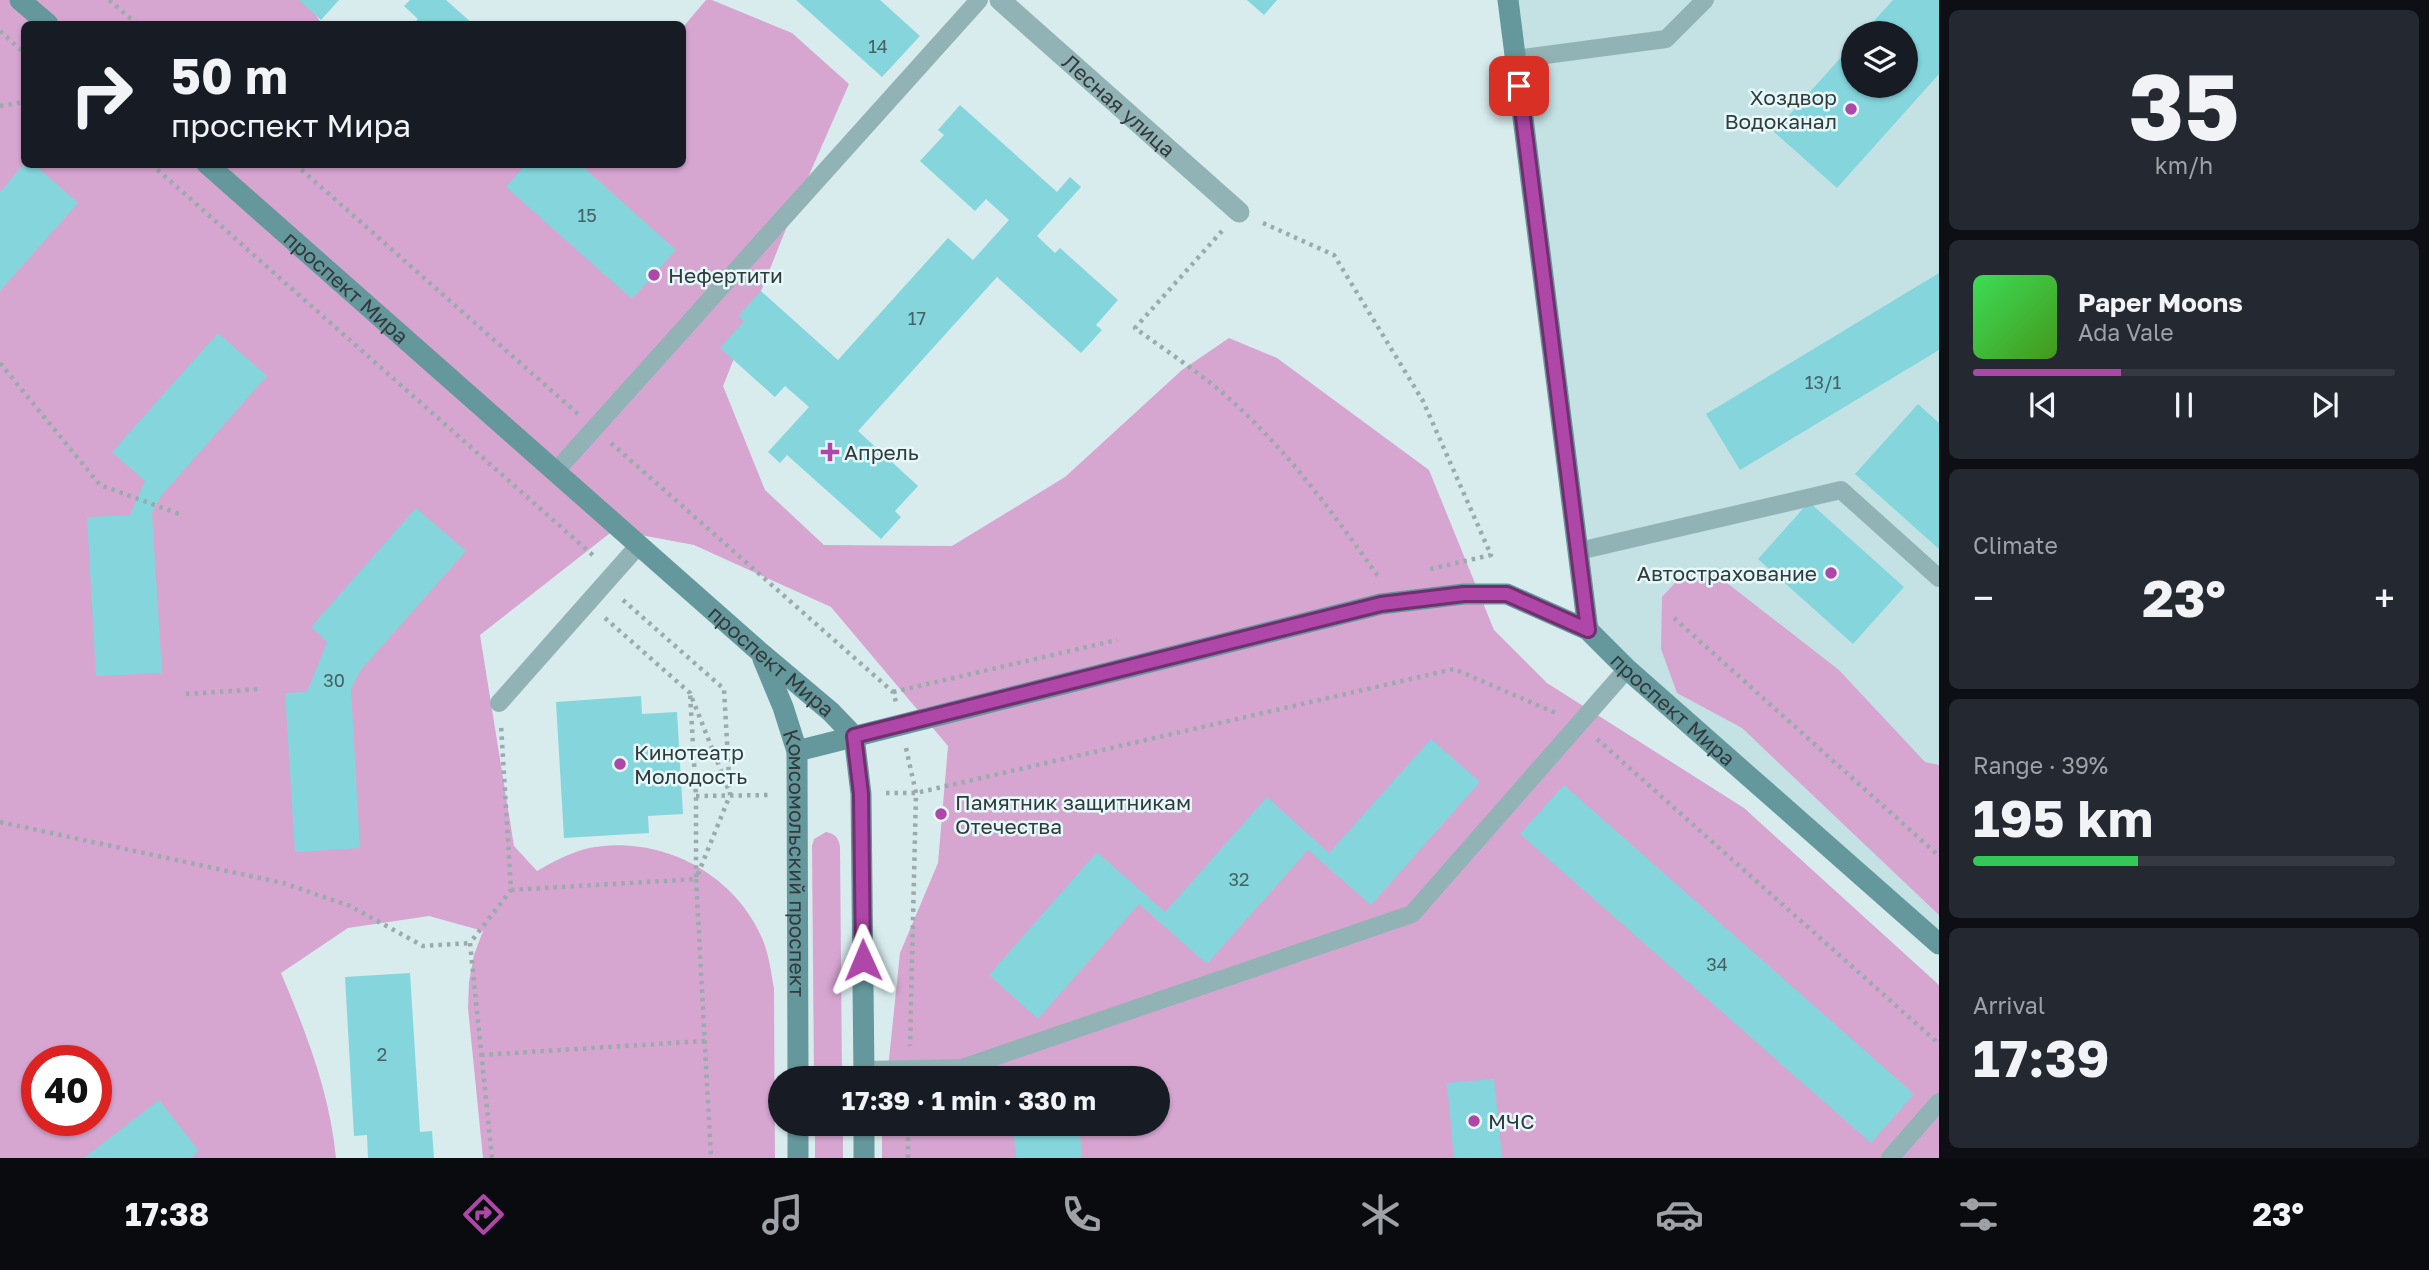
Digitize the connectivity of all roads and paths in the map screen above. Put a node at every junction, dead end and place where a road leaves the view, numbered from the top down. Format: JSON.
{"nodes":[{"id":1,"x":20,"y":0,"type":"edge"},
{"id":2,"x":109,"y":0,"type":"edge"},
{"id":3,"x":979,"y":0,"type":"edge"},
{"id":4,"x":1000,"y":0,"type":"edge"},
{"id":5,"x":1508,"y":0,"type":"edge"},
{"id":6,"x":1705,"y":0,"type":"edge"},
{"id":7,"x":44,"y":21,"type":"edge"},
{"id":8,"x":134,"y":21,"type":"edge"},
{"id":9,"x":0,"y":31,"type":"edge"},
{"id":10,"x":21,"y":50,"type":"edge"},
{"id":11,"x":1515,"y":59,"type":"junction"},
{"id":12,"x":21,"y":102,"type":"edge"},
{"id":13,"x":0,"y":106,"type":"edge"},
{"id":14,"x":156,"y":168,"type":"edge"},
{"id":15,"x":212,"y":168,"type":"edge"},
{"id":16,"x":301,"y":168,"type":"edge"},
{"id":17,"x":1239,"y":212,"type":"junction"},
{"id":18,"x":0,"y":363,"type":"edge"},
{"id":19,"x":594,"y":428,"type":"junction"},
{"id":20,"x":555,"y":472,"type":"junction"},
{"id":21,"x":178,"y":514,"type":"dead end"},
{"id":22,"x":638,"y":545,"type":"junction"},
{"id":23,"x":1579,"y":551,"type":"junction"},
{"id":24,"x":1491,"y":555,"type":"dead end"},
{"id":25,"x":610,"y":570,"type":"junction"},
{"id":26,"x":1939,"y":578,"type":"edge"},
{"id":27,"x":1380,"y":580,"type":"dead end"},
{"id":28,"x":588,"y":603,"type":"junction"},
{"id":29,"x":1674,"y":618,"type":"dead end"},
{"id":30,"x":1588,"y":630,"type":"junction"},
{"id":31,"x":761,"y":653,"type":"junction"},
{"id":32,"x":1627,"y":669,"type":"junction"},
{"id":33,"x":262,"y":689,"type":"dead end"},
{"id":34,"x":690,"y":693,"type":"junction"},
{"id":35,"x":186,"y":694,"type":"dead end"},
{"id":36,"x":499,"y":703,"type":"joint"},
{"id":37,"x":901,"y":724,"type":"junction"},
{"id":38,"x":1581,"y":724,"type":"junction"},
{"id":39,"x":854,"y":736,"type":"junction"},
{"id":40,"x":797,"y":751,"type":"junction"},
{"id":41,"x":916,"y":793,"type":"junction"},
{"id":42,"x":798,"y":794,"type":"junction"},
{"id":43,"x":861,"y":794,"type":"junction"},
{"id":44,"x":730,"y":795,"type":"junction"},
{"id":45,"x":696,"y":796,"type":"junction"},
{"id":46,"x":0,"y":822,"type":"edge"},
{"id":47,"x":1939,"y":856,"type":"edge"},
{"id":48,"x":696,"y":879,"type":"junction"},
{"id":49,"x":511,"y":890,"type":"junction"},
{"id":50,"x":470,"y":943,"type":"junction"},
{"id":51,"x":1939,"y":944,"type":"edge"},
{"id":52,"x":705,"y":1041,"type":"junction"},
{"id":53,"x":1939,"y":1044,"type":"edge"},
{"id":54,"x":481,"y":1055,"type":"junction"},
{"id":55,"x":798,"y":1066,"type":"edge"},
{"id":56,"x":864,"y":1066,"type":"edge"},
{"id":57,"x":910,"y":1066,"type":"edge"},
{"id":58,"x":968,"y":1066,"type":"edge"},
{"id":59,"x":1939,"y":1102,"type":"edge"},
{"id":60,"x":798,"y":1136,"type":"edge"},
{"id":61,"x":864,"y":1136,"type":"edge"},
{"id":62,"x":908,"y":1136,"type":"edge"},
{"id":63,"x":492,"y":1158,"type":"edge"},
{"id":64,"x":711,"y":1158,"type":"edge"},
{"id":65,"x":798,"y":1158,"type":"edge"},
{"id":66,"x":864,"y":1158,"type":"edge"},
{"id":67,"x":908,"y":1158,"type":"edge"},
{"id":68,"x":1890,"y":1158,"type":"edge"}],
"edges":[{"from":1,"to":7,"type":"street"},
{"from":2,"to":8,"type":"path"},
{"from":3,"to":19,"type":"lane"},
{"from":4,"to":17,"type":"street","name":"Лесная улица"},
{"from":5,"to":11,"type":"street"},
{"from":6,"to":11,"type":"lane"},
{"from":9,"to":10,"type":"path"},
{"from":11,"to":23,"type":"street"},
{"from":12,"to":13,"type":"path"},
{"from":14,"to":25,"type":"path"},
{"from":15,"to":20,"type":"street","name":"проспект Мира"},
{"from":16,"to":19,"type":"path"},
{"from":17,"to":24,"type":"path"},
{"from":17,"to":27,"type":"path"},
{"from":18,"to":21,"type":"path"},
{"from":19,"to":20,"type":"lane"},
{"from":19,"to":37,"type":"path"},
{"from":20,"to":22,"type":"street","name":"проспект Мира"},
{"from":22,"to":25,"type":"lane"},
{"from":22,"to":31,"type":"street","name":"проспект Мира"},
{"from":23,"to":26,"type":"lane"},
{"from":23,"to":30,"type":"street"},
{"from":25,"to":28,"type":"lane"},
{"from":25,"to":44,"type":"path"},
{"from":28,"to":34,"type":"path"},
{"from":28,"to":36,"type":"lane"},
{"from":29,"to":47,"type":"path"},
{"from":30,"to":32,"type":"street","name":"проспект Мира"},
{"from":30,"to":37,"type":"street","name":"проспект Мира"},
{"from":31,"to":39,"type":"street","name":"проспект Мира"},
{"from":31,"to":40,"type":"street","name":"Комсомольский проспект"},
{"from":32,"to":38,"type":"lane"},
{"from":32,"to":51,"type":"street","name":"проспект Мира"},
{"from":33,"to":35,"type":"path"},
{"from":34,"to":44,"type":"path"},
{"from":34,"to":45,"type":"path"},
{"from":36,"to":49,"type":"path"},
{"from":37,"to":39,"type":"street","name":"проспект Мира"},
{"from":37,"to":41,"type":"path"},
{"from":38,"to":41,"type":"path"},
{"from":38,"to":53,"type":"path"},
{"from":38,"to":58,"type":"lane"},
{"from":39,"to":40,"type":"street"},
{"from":39,"to":43,"type":"street"},
{"from":40,"to":42,"type":"street","name":"Комсомольский проспект"},
{"from":41,"to":43,"type":"path"},
{"from":41,"to":57,"type":"path"},
{"from":42,"to":44,"type":"path"},
{"from":42,"to":55,"type":"street","name":"Комсомольский проспект"},
{"from":43,"to":56,"type":"street"},
{"from":44,"to":45,"type":"path"},
{"from":44,"to":48,"type":"path"},
{"from":45,"to":48,"type":"path"},
{"from":46,"to":50,"type":"path"},
{"from":48,"to":49,"type":"path"},
{"from":48,"to":52,"type":"path"},
{"from":49,"to":50,"type":"path"},
{"from":50,"to":54,"type":"path"},
{"from":52,"to":54,"type":"path"},
{"from":52,"to":64,"type":"path"},
{"from":54,"to":63,"type":"path"},
{"from":59,"to":68,"type":"lane"},
{"from":60,"to":65,"type":"street"},
{"from":61,"to":66,"type":"street"},
{"from":62,"to":67,"type":"path"}]}
